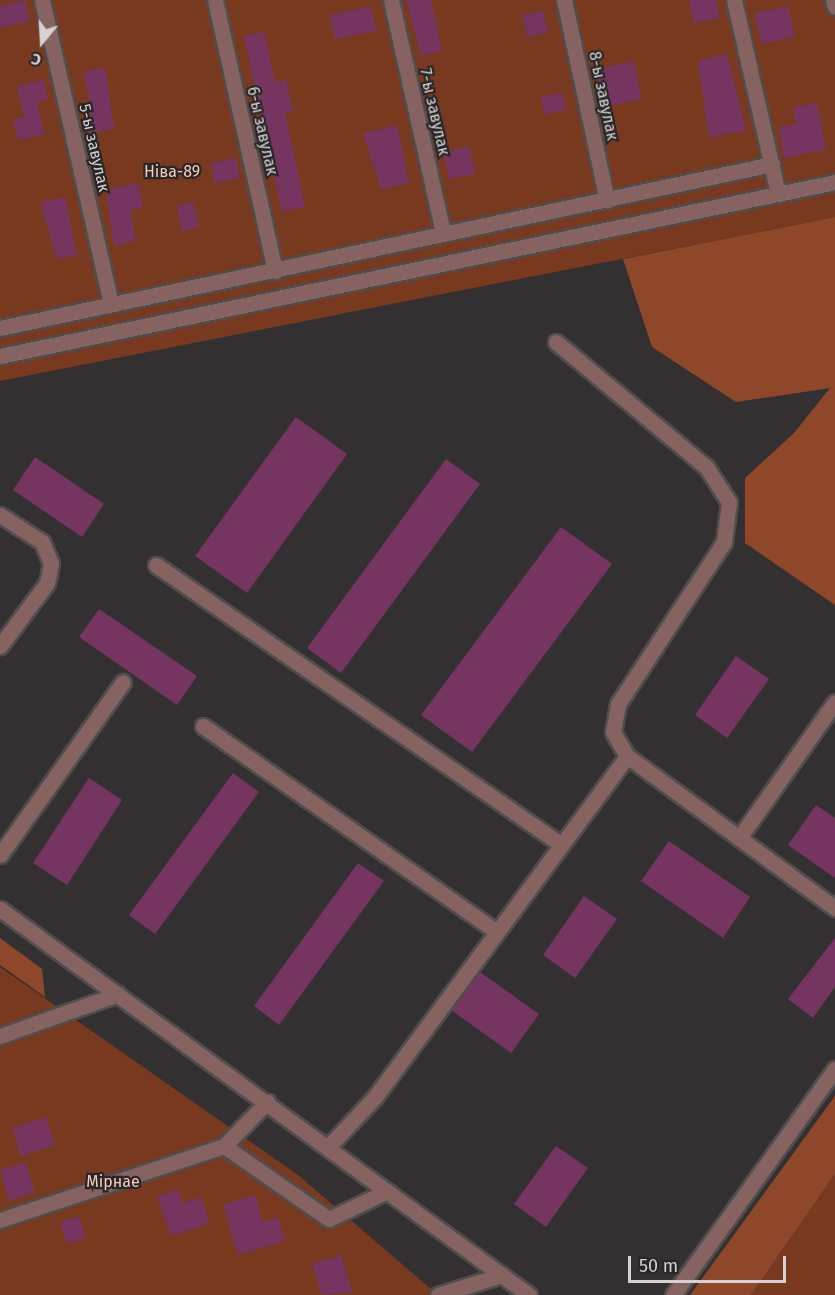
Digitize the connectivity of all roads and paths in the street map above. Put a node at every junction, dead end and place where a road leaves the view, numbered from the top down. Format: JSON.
{"nodes":[{"id":1,"x":42,"y":0,"type":"edge"},
{"id":2,"x":215,"y":0,"type":"edge"},
{"id":3,"x":391,"y":0,"type":"edge"},
{"id":4,"x":564,"y":0,"type":"edge"},
{"id":5,"x":734,"y":0,"type":"edge"},
{"id":6,"x":833,"y":0,"type":"edge"},
{"id":7,"x":835,"y":8,"type":"edge"},
{"id":8,"x":772,"y":164,"type":"junction"},
{"id":9,"x":835,"y":182,"type":"edge"},
{"id":10,"x":778,"y":194,"type":"junction"},
{"id":11,"x":607,"y":200,"type":"junction"},
{"id":12,"x":443,"y":233,"type":"junction"},
{"id":13,"x":275,"y":271,"type":"junction"},
{"id":14,"x":111,"y":304,"type":"junction"},
{"id":15,"x":0,"y":328,"type":"edge"},
{"id":16,"x":556,"y":342,"type":"dead end"},
{"id":17,"x":0,"y":356,"type":"edge"},
{"id":18,"x":0,"y":515,"type":"edge"},
{"id":19,"x":156,"y":565,"type":"dead end"},
{"id":20,"x":0,"y":646,"type":"edge"},
{"id":21,"x":123,"y":682,"type":"dead end"},
{"id":22,"x":835,"y":702,"type":"edge"},
{"id":23,"x":203,"y":726,"type":"dead end"},
{"id":24,"x":627,"y":756,"type":"junction"},
{"id":25,"x":739,"y":838,"type":"junction"},
{"id":26,"x":560,"y":844,"type":"junction"},
{"id":27,"x":0,"y":855,"type":"edge"},
{"id":28,"x":835,"y":908,"type":"edge"},
{"id":29,"x":0,"y":909,"type":"edge"},
{"id":30,"x":494,"y":930,"type":"junction"},
{"id":31,"x":118,"y":994,"type":"junction"},
{"id":32,"x":0,"y":1036,"type":"edge"},
{"id":33,"x":835,"y":1069,"type":"edge"},
{"id":34,"x":267,"y":1102,"type":"junction"},
{"id":35,"x":224,"y":1146,"type":"junction"},
{"id":36,"x":328,"y":1147,"type":"junction"},
{"id":37,"x":387,"y":1191,"type":"junction"},
{"id":38,"x":0,"y":1220,"type":"edge"},
{"id":39,"x":502,"y":1275,"type":"junction"},
{"id":40,"x":438,"y":1295,"type":"edge"},
{"id":41,"x":529,"y":1295,"type":"edge"},
{"id":42,"x":673,"y":1295,"type":"edge"}],
"edges":[{"from":1,"to":14,"type":"street","name":"5-ы завулак"},
{"from":2,"to":13,"type":"street","name":"6-ы завулак"},
{"from":3,"to":12,"type":"street","name":"7-ы завулак"},
{"from":4,"to":11,"type":"street","name":"8-ы завулак"},
{"from":5,"to":8,"type":"street"},
{"from":6,"to":7,"type":"street"},
{"from":8,"to":10,"type":"street"},
{"from":8,"to":11,"type":"street"},
{"from":9,"to":10,"type":"street"},
{"from":10,"to":17,"type":"street"},
{"from":11,"to":12,"type":"street"},
{"from":12,"to":13,"type":"street"},
{"from":13,"to":14,"type":"street"},
{"from":14,"to":15,"type":"street"},
{"from":16,"to":24,"type":"street"},
{"from":18,"to":20,"type":"street"},
{"from":19,"to":26,"type":"street"},
{"from":21,"to":27,"type":"street"},
{"from":22,"to":25,"type":"street"},
{"from":23,"to":30,"type":"street"},
{"from":24,"to":25,"type":"street"},
{"from":24,"to":26,"type":"street"},
{"from":25,"to":28,"type":"street"},
{"from":26,"to":30,"type":"street"},
{"from":29,"to":31,"type":"street"},
{"from":30,"to":36,"type":"street"},
{"from":31,"to":32,"type":"street"},
{"from":31,"to":34,"type":"street"},
{"from":33,"to":42,"type":"street"},
{"from":34,"to":35,"type":"street"},
{"from":34,"to":36,"type":"street"},
{"from":35,"to":37,"type":"street"},
{"from":35,"to":38,"type":"street"},
{"from":36,"to":37,"type":"street"},
{"from":37,"to":39,"type":"street"},
{"from":39,"to":40,"type":"street"},
{"from":39,"to":41,"type":"street"}]}
